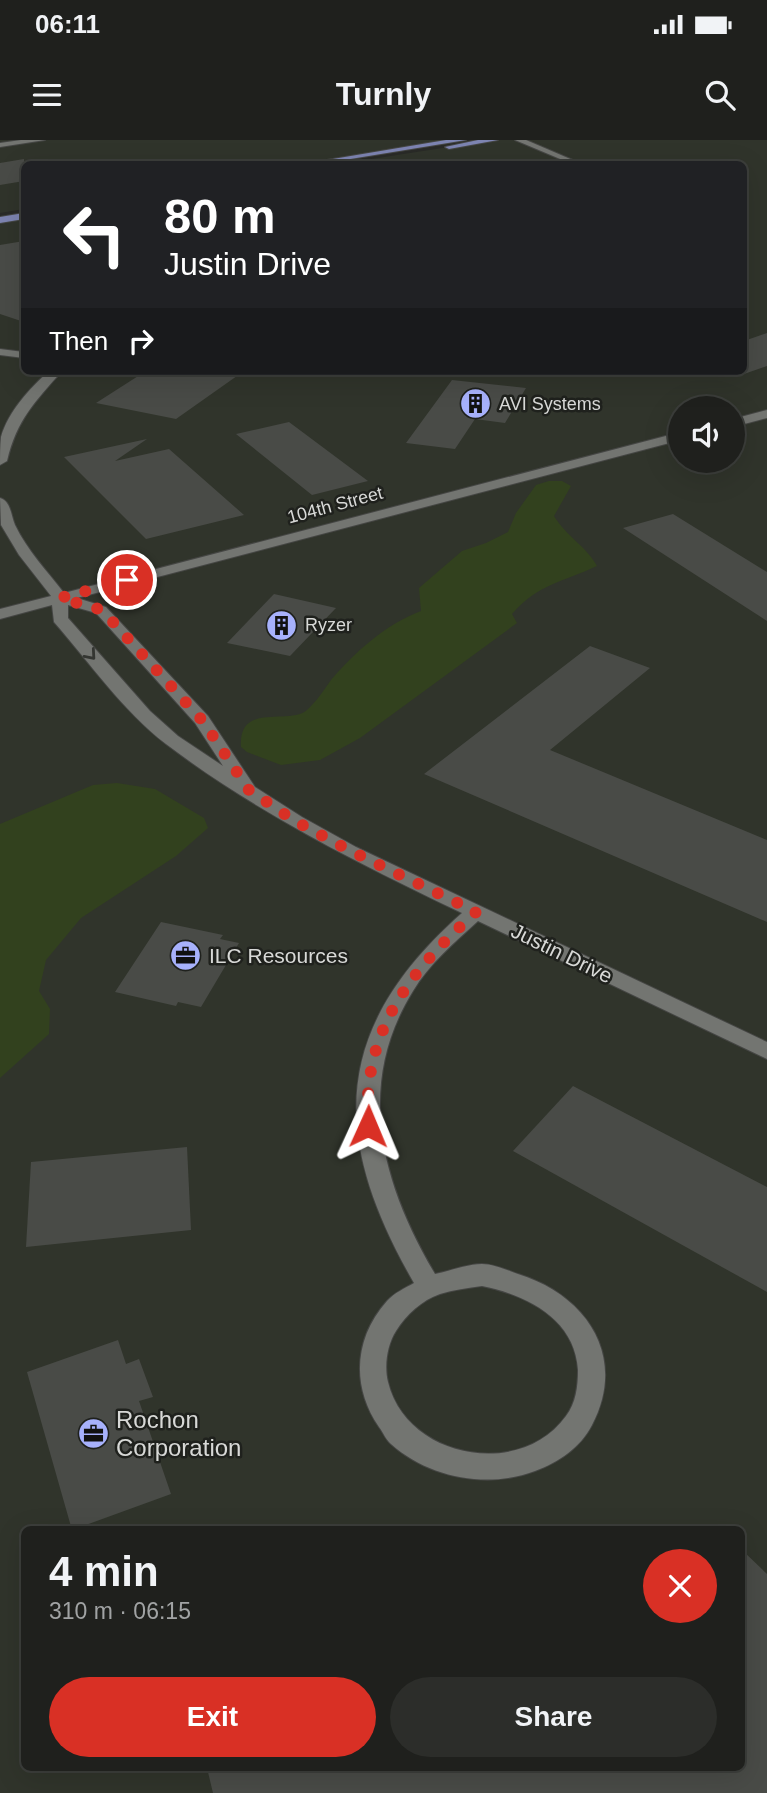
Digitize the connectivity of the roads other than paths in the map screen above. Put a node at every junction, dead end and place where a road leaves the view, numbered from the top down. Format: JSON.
{"nodes":[{"id":1,"x":41,"y":140,"type":"edge"},
{"id":2,"x":462,"y":140,"type":"edge"},
{"id":3,"x":494,"y":140,"type":"edge"},
{"id":4,"x":519,"y":140,"type":"edge"},
{"id":5,"x":0,"y":145,"type":"edge"},
{"id":6,"x":326,"y":161,"type":"edge"},
{"id":7,"x":358,"y":161,"type":"edge"},
{"id":8,"x":571,"y":161,"type":"edge"},
{"id":9,"x":21,"y":210,"type":"edge"},
{"id":10,"x":0,"y":213,"type":"edge"},
{"id":11,"x":21,"y":216,"type":"edge"},
{"id":12,"x":0,"y":220,"type":"edge"},
{"id":13,"x":0,"y":352,"type":"edge"},
{"id":14,"x":21,"y":355,"type":"edge"},
{"id":15,"x":52,"y":375,"type":"edge"},
{"id":16,"x":767,"y":414,"type":"edge"},
{"id":17,"x":745,"y":419,"type":"edge"},
{"id":18,"x":668,"y":439,"type":"edge"},
{"id":19,"x":0,"y":458,"type":"edge"},
{"id":20,"x":0,"y":502,"type":"edge"},
{"id":21,"x":60,"y":598,"type":"junction"},
{"id":22,"x":0,"y":614,"type":"edge"},
{"id":23,"x":249,"y":790,"type":"junction"},
{"id":24,"x":476,"y":912,"type":"junction"},
{"id":25,"x":767,"y":1051,"type":"edge"},
{"id":26,"x":428,"y":1284,"type":"junction"}],
"edges":[{"from":1,"to":5,"type":"street"},
{"from":2,"to":6,"type":"main road"},
{"from":3,"to":7,"type":"main road"},
{"from":4,"to":8,"type":"street"},
{"from":9,"to":10,"type":"main road"},
{"from":11,"to":12,"type":"main road"},
{"from":13,"to":14,"type":"street"},
{"from":15,"to":19,"type":"street"},
{"from":16,"to":17,"type":"street"},
{"from":18,"to":21,"type":"street","name":"104th Street"},
{"from":20,"to":21,"type":"street","name":"Justin Drive"},
{"from":21,"to":22,"type":"street","name":"104th Street"},
{"from":21,"to":23,"type":"street","name":"Justin Drive"},
{"from":21,"to":23,"type":"street","name":"Justin Drive","one_way":true},
{"from":23,"to":24,"type":"street","name":"Justin Drive"},
{"from":24,"to":25,"type":"street","name":"Justin Drive"},
{"from":24,"to":26,"type":"street"},
{"from":26,"to":26,"type":"street"}]}
